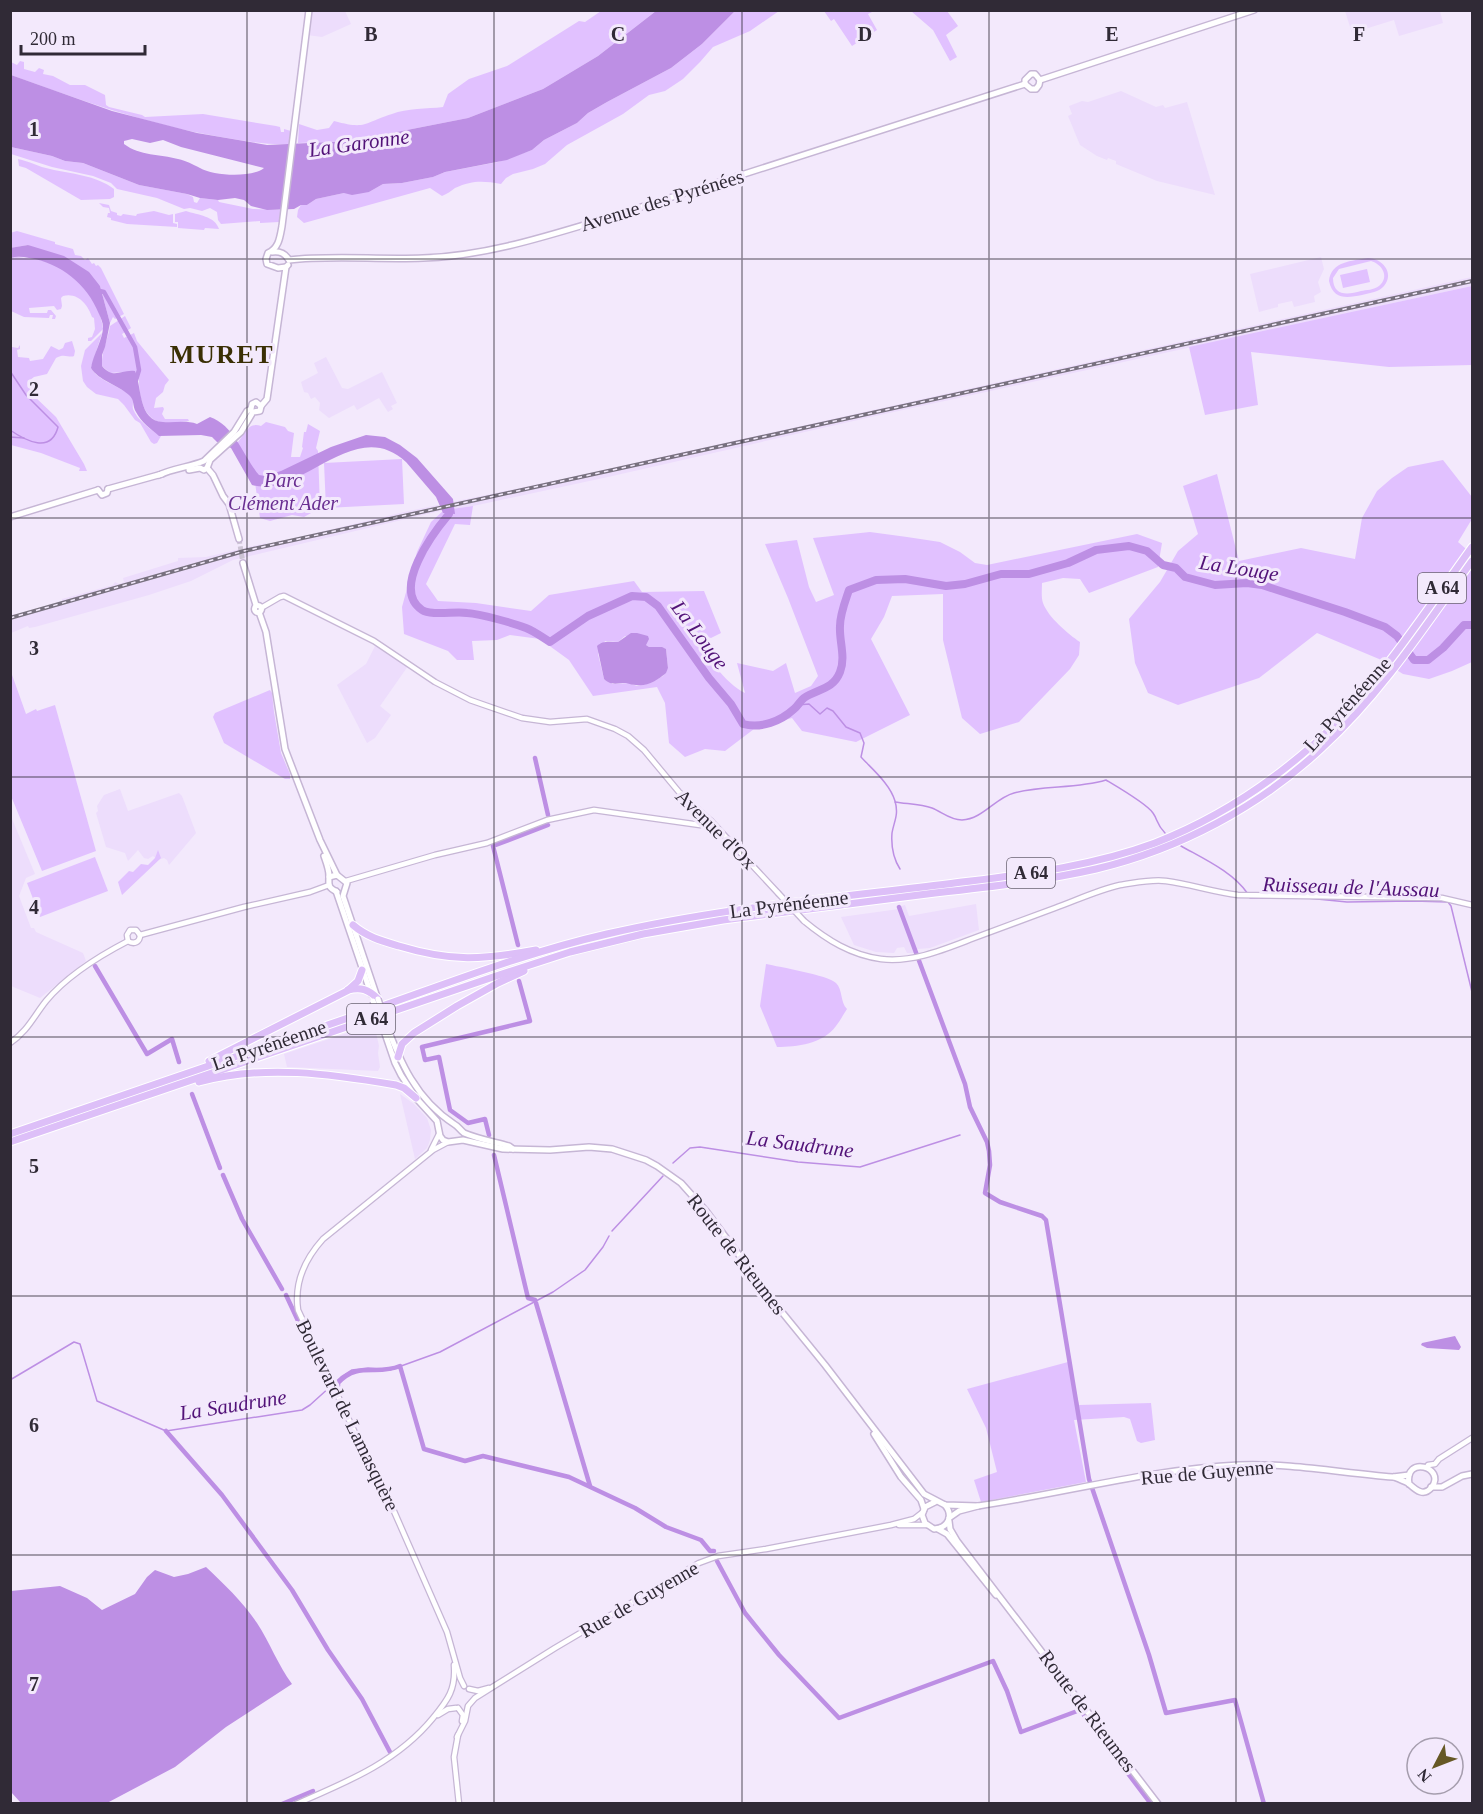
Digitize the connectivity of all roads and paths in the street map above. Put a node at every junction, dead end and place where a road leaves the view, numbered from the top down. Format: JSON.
{"nodes":[{"id":1,"x":309,"y":10,"type":"edge"},
{"id":2,"x":1254,"y":10,"type":"edge"},
{"id":3,"x":1040,"y":80,"type":"junction"},
{"id":4,"x":1025,"y":84,"type":"junction"},
{"id":5,"x":279,"y":239,"type":"junction"},
{"id":6,"x":272,"y":252,"type":"junction"},
{"id":7,"x":283,"y":253,"type":"junction"},
{"id":8,"x":289,"y":260,"type":"junction"},
{"id":9,"x":283,"y":267,"type":"junction"},
{"id":10,"x":204,"y":465,"type":"junction"},
{"id":11,"x":10,"y":517,"type":"edge"},
{"id":12,"x":239,"y":539,"type":"tunnel mouth"},
{"id":13,"x":1473,"y":547,"type":"edge"},
{"id":14,"x":1473,"y":561,"type":"edge"},
{"id":15,"x":243,"y":563,"type":"tunnel mouth"},
{"id":16,"x":259,"y":608,"type":"junction"},
{"id":17,"x":1415,"y":632,"type":"junction"},
{"id":18,"x":711,"y":821,"type":"junction"},
{"id":19,"x":320,"y":840,"type":"junction"},
{"id":20,"x":337,"y":875,"type":"junction"},
{"id":21,"x":329,"y":878,"type":"junction"},
{"id":22,"x":346,"y":881,"type":"junction"},
{"id":23,"x":328,"y":885,"type":"junction"},
{"id":24,"x":344,"y":890,"type":"junction"},
{"id":25,"x":336,"y":891,"type":"junction"},
{"id":26,"x":1473,"y":905,"type":"edge"},
{"id":27,"x":353,"y":925,"type":"junction"},
{"id":28,"x":140,"y":935,"type":"junction"},
{"id":29,"x":128,"y":941,"type":"junction"},
{"id":30,"x":547,"y":950,"type":"junction"},
{"id":31,"x":570,"y":952,"type":"junction"},
{"id":32,"x":362,"y":970,"type":"junction"},
{"id":33,"x":347,"y":991,"type":"junction"},
{"id":34,"x":370,"y":991,"type":"junction"},
{"id":35,"x":376,"y":1000,"type":"junction"},
{"id":36,"x":383,"y":1022,"type":"junction"},
{"id":37,"x":10,"y":1043,"type":"edge"},
{"id":38,"x":398,"y":1057,"type":"junction"},
{"id":39,"x":183,"y":1074,"type":"junction"},
{"id":40,"x":172,"y":1087,"type":"junction"},
{"id":41,"x":416,"y":1098,"type":"junction"},
{"id":42,"x":450,"y":1122,"type":"junction"},
{"id":43,"x":458,"y":1128,"type":"junction"},
{"id":44,"x":439,"y":1131,"type":"junction"},
{"id":45,"x":10,"y":1134,"type":"edge"},
{"id":46,"x":452,"y":1141,"type":"junction"},
{"id":47,"x":10,"y":1142,"type":"edge"},
{"id":48,"x":513,"y":1149,"type":"junction"},
{"id":49,"x":426,"y":1156,"type":"junction"},
{"id":50,"x":857,"y":1408,"type":"junction"},
{"id":51,"x":1473,"y":1438,"type":"edge"},
{"id":52,"x":1435,"y":1464,"type":"junction"},
{"id":53,"x":1427,"y":1467,"type":"junction"},
{"id":54,"x":1409,"y":1474,"type":"junction"},
{"id":55,"x":1473,"y":1474,"type":"edge"},
{"id":56,"x":1433,"y":1475,"type":"junction"},
{"id":57,"x":1393,"y":1477,"type":"junction"},
{"id":58,"x":1409,"y":1484,"type":"junction"},
{"id":59,"x":1445,"y":1485,"type":"junction"},
{"id":60,"x":1431,"y":1487,"type":"junction"},
{"id":61,"x":936,"y":1502,"type":"junction"},
{"id":62,"x":945,"y":1505,"type":"junction"},
{"id":63,"x":978,"y":1506,"type":"junction"},
{"id":64,"x":923,"y":1510,"type":"junction"},
{"id":65,"x":949,"y":1520,"type":"junction"},
{"id":66,"x":891,"y":1525,"type":"junction"},
{"id":67,"x":927,"y":1525,"type":"junction"},
{"id":68,"x":938,"y":1529,"type":"junction"},
{"id":69,"x":1017,"y":1619,"type":"junction"},
{"id":70,"x":452,"y":1647,"type":"junction"},
{"id":71,"x":505,"y":1680,"type":"junction"},
{"id":72,"x":467,"y":1687,"type":"junction"},
{"id":73,"x":452,"y":1689,"type":"junction"},
{"id":74,"x":449,"y":1697,"type":"junction"},
{"id":75,"x":470,"y":1704,"type":"junction"},
{"id":76,"x":457,"y":1708,"type":"junction"},
{"id":77,"x":431,"y":1721,"type":"junction"},
{"id":78,"x":457,"y":1737,"type":"junction"},
{"id":79,"x":296,"y":1803,"type":"edge"},
{"id":80,"x":459,"y":1803,"type":"edge"},
{"id":81,"x":1158,"y":1803,"type":"edge"}],
"edges":[{"from":1,"to":5,"type":"main road"},
{"from":2,"to":3,"type":"main road"},
{"from":3,"to":4,"type":"main road"},
{"from":3,"to":4,"type":"main road"},
{"from":4,"to":8,"type":"main road","name":"Avenue des Pyrénées"},
{"from":5,"to":6,"type":"main road"},
{"from":5,"to":7,"type":"main road"},
{"from":6,"to":7,"type":"main road"},
{"from":6,"to":9,"type":"main road"},
{"from":7,"to":8,"type":"main road"},
{"from":8,"to":9,"type":"main road"},
{"from":9,"to":10,"type":"main road"},
{"from":10,"to":11,"type":"main road"},
{"from":10,"to":12,"type":"main road"},
{"from":13,"to":17,"type":"highway","name":"La Pyrénéenne","number":"A 64"},
{"from":14,"to":17,"type":"highway","name":"La Pyrénéenne","number":"A 64"},
{"from":15,"to":16,"type":"main road"},
{"from":16,"to":18,"type":"street","name":"Avenue d'Ox"},
{"from":16,"to":19,"type":"main road"},
{"from":17,"to":30,"type":"highway","name":"La Pyrénéenne","number":"A 64"},
{"from":17,"to":31,"type":"highway","name":"La Pyrénéenne","number":"A 64"},
{"from":18,"to":22,"type":"street"},
{"from":18,"to":26,"type":"street","name":"Avenue d'Ox","bridge":true},
{"from":19,"to":20,"type":"main road"},
{"from":19,"to":21,"type":"main road"},
{"from":20,"to":21,"type":"main road"},
{"from":20,"to":22,"type":"main road"},
{"from":21,"to":23,"type":"main road"},
{"from":22,"to":24,"type":"main road"},
{"from":23,"to":25,"type":"main road"},
{"from":23,"to":28,"type":"street"},
{"from":24,"to":25,"type":"main road"},
{"from":24,"to":27,"type":"main road"},
{"from":25,"to":32,"type":"main road"},
{"from":27,"to":30,"type":"highway"},
{"from":27,"to":35,"type":"main road"},
{"from":28,"to":29,"type":"street"},
{"from":28,"to":29,"type":"street"},
{"from":29,"to":37,"type":"street"},
{"from":30,"to":39,"type":"highway","name":"La Pyrénéenne","number":"A 64"},
{"from":31,"to":38,"type":"highway"},
{"from":31,"to":40,"type":"highway","name":"La Pyrénéenne","number":"A 64"},
{"from":32,"to":33,"type":"highway"},
{"from":32,"to":34,"type":"main road"},
{"from":33,"to":34,"type":"highway"},
{"from":33,"to":39,"type":"highway"},
{"from":34,"to":35,"type":"highway"},
{"from":35,"to":36,"type":"main road","bridge":true},
{"from":36,"to":38,"type":"main road"},
{"from":36,"to":41,"type":"main road"},
{"from":38,"to":42,"type":"main road"},
{"from":39,"to":45,"type":"highway","name":"La Pyrénéenne","number":"A 64"},
{"from":40,"to":41,"type":"highway"},
{"from":40,"to":47,"type":"highway","name":"La Pyrénéenne","number":"A 64"},
{"from":41,"to":44,"type":"main road"},
{"from":42,"to":43,"type":"main road"},
{"from":42,"to":44,"type":"main road"},
{"from":43,"to":46,"type":"main road"},
{"from":43,"to":48,"type":"main road","name":"Route de Rieumes"},
{"from":44,"to":46,"type":"main road"},
{"from":44,"to":49,"type":"street","name":"Boulevard de Lamasquère"},
{"from":46,"to":48,"type":"main road","name":"Route de Rieumes"},
{"from":46,"to":49,"type":"street","name":"Boulevard de Lamasquère"},
{"from":48,"to":50,"type":"main road","name":"Route de Rieumes"},
{"from":49,"to":70,"type":"street","name":"Boulevard de Lamasquère"},
{"from":50,"to":61,"type":"main road","name":"Route de Rieumes"},
{"from":50,"to":64,"type":"main road","name":"Route de Rieumes"},
{"from":51,"to":52,"type":"street"},
{"from":52,"to":53,"type":"street"},
{"from":52,"to":56,"type":"street"},
{"from":53,"to":54,"type":"main road"},
{"from":53,"to":56,"type":"main road"},
{"from":54,"to":57,"type":"main road","name":"Rue de Guyenne"},
{"from":54,"to":58,"type":"main road"},
{"from":55,"to":59,"type":"main road"},
{"from":56,"to":59,"type":"main road"},
{"from":56,"to":60,"type":"main road"},
{"from":57,"to":58,"type":"main road","name":"Rue de Guyenne"},
{"from":57,"to":63,"type":"main road","name":"Rue de Guyenne"},
{"from":58,"to":60,"type":"main road"},
{"from":59,"to":60,"type":"main road"},
{"from":61,"to":62,"type":"main road"},
{"from":61,"to":64,"type":"main road"},
{"from":62,"to":63,"type":"main road"},
{"from":62,"to":65,"type":"main road"},
{"from":63,"to":65,"type":"main road"},
{"from":64,"to":66,"type":"street","name":"Rue de Guyenne"},
{"from":64,"to":67,"type":"main road"},
{"from":65,"to":68,"type":"main road"},
{"from":65,"to":69,"type":"main road","name":"Route de Rieumes"},
{"from":66,"to":67,"type":"street","name":"Rue de Guyenne"},
{"from":66,"to":71,"type":"street","name":"Rue de Guyenne"},
{"from":67,"to":68,"type":"main road"},
{"from":68,"to":69,"type":"main road","name":"Route de Rieumes"},
{"from":69,"to":81,"type":"main road","name":"Route de Rieumes"},
{"from":70,"to":72,"type":"street","name":"Boulevard de Lamasquère"},
{"from":70,"to":73,"type":"street","name":"Boulevard de Lamasquère"},
{"from":71,"to":72,"type":"street"},
{"from":71,"to":75,"type":"street"},
{"from":72,"to":73,"type":"street"},
{"from":72,"to":75,"type":"street"},
{"from":73,"to":74,"type":"street"},
{"from":74,"to":76,"type":"street"},
{"from":74,"to":77,"type":"street"},
{"from":75,"to":76,"type":"street"},
{"from":75,"to":78,"type":"street"},
{"from":76,"to":77,"type":"street"},
{"from":76,"to":78,"type":"street"},
{"from":77,"to":79,"type":"street"},
{"from":78,"to":80,"type":"street"}]}
